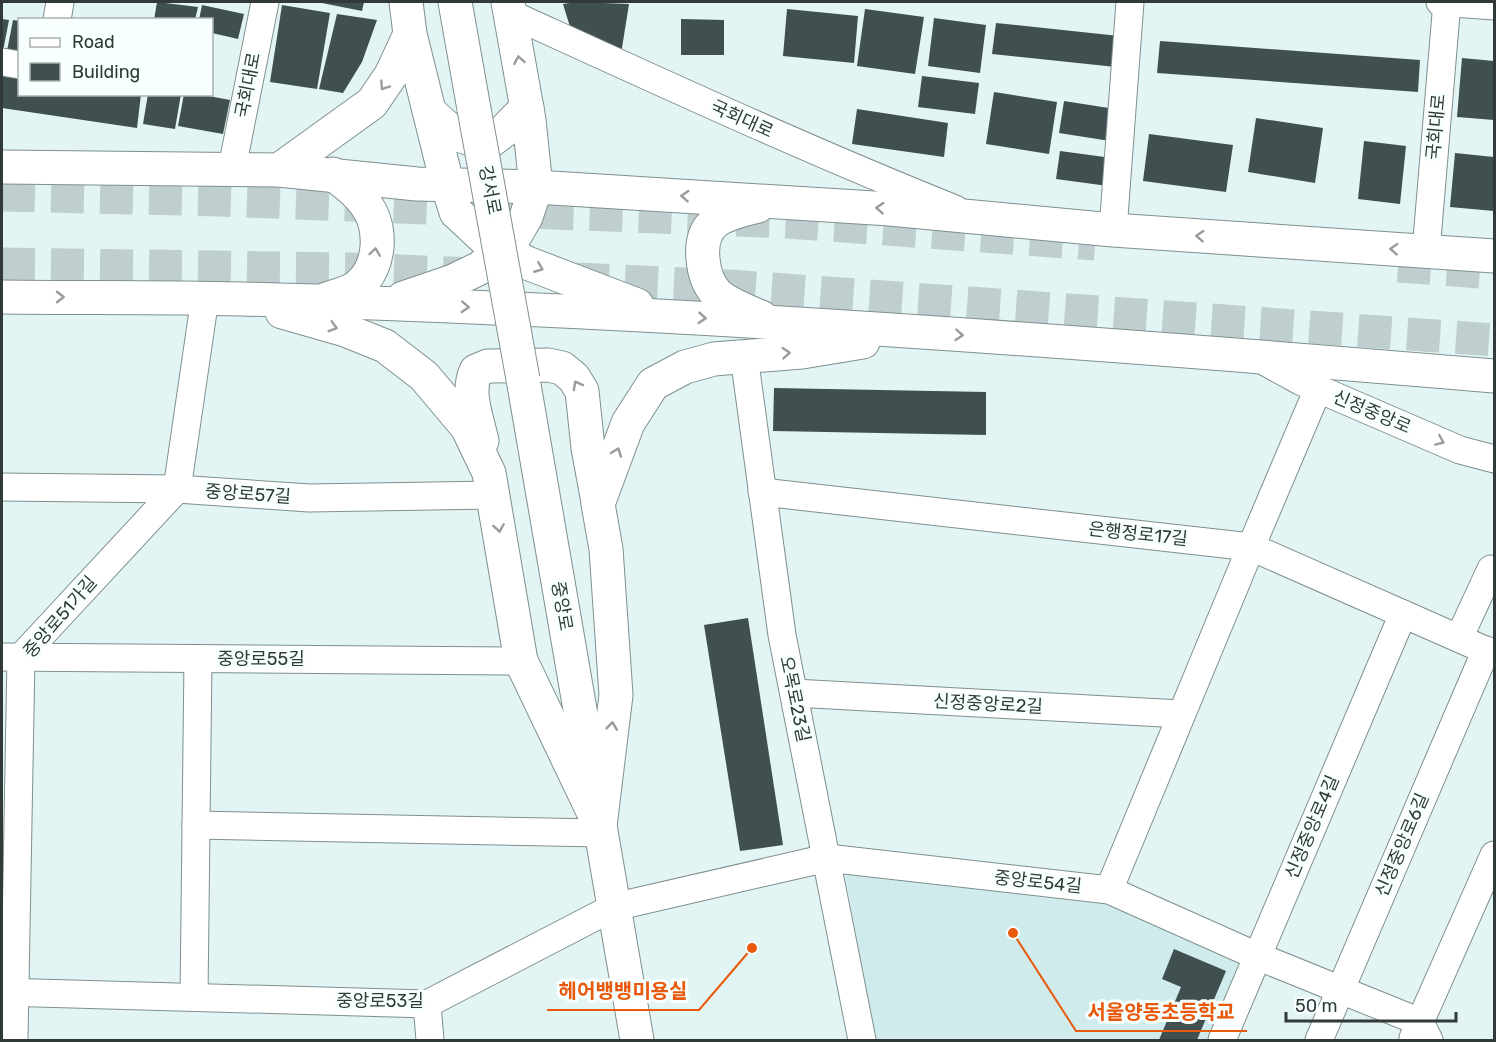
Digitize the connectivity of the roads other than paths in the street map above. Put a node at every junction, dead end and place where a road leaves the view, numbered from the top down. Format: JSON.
{"nodes":[{"id":1,"x":60,"y":2,"type":"edge"},
{"id":2,"x":265,"y":2,"type":"edge"},
{"id":3,"x":406,"y":2,"type":"edge"},
{"id":4,"x":455,"y":2,"type":"edge"},
{"id":5,"x":1130,"y":2,"type":"edge"},
{"id":6,"x":1440,"y":2,"type":"edge"},
{"id":7,"x":1447,"y":2,"type":"edge"},
{"id":8,"x":1494,"y":6,"type":"edge"},
{"id":9,"x":509,"y":8,"type":"edge"},
{"id":10,"x":57,"y":18,"type":"edge"},
{"id":11,"x":411,"y":34,"type":"junction"},
{"id":12,"x":2,"y":62,"type":"edge"},
{"id":13,"x":18,"y":65,"type":"edge"},
{"id":14,"x":527,"y":107,"type":"junction"},
{"id":15,"x":429,"y":111,"type":"junction"},
{"id":16,"x":2,"y":167,"type":"edge"},
{"id":17,"x":232,"y":168,"type":"junction"},
{"id":18,"x":279,"y":170,"type":"junction"},
{"id":19,"x":333,"y":174,"type":"junction"},
{"id":20,"x":535,"y":174,"type":"junction"},
{"id":21,"x":447,"y":183,"type":"junction"},
{"id":22,"x":777,"y":202,"type":"junction"},
{"id":23,"x":976,"y":217,"type":"junction"},
{"id":24,"x":1113,"y":230,"type":"junction"},
{"id":25,"x":502,"y":250,"type":"junction"},
{"id":26,"x":1426,"y":251,"type":"junction"},
{"id":27,"x":1494,"y":256,"type":"edge"},
{"id":28,"x":2,"y":297,"type":"edge"},
{"id":29,"x":220,"y":298,"type":"junction"},
{"id":30,"x":322,"y":301,"type":"junction"},
{"id":31,"x":384,"y":304,"type":"junction"},
{"id":32,"x":669,"y":316,"type":"junction"},
{"id":33,"x":776,"y":323,"type":"junction"},
{"id":34,"x":925,"y":332,"type":"junction"},
{"id":35,"x":1494,"y":354,"type":"edge"},
{"id":36,"x":744,"y":356,"type":"junction"},
{"id":37,"x":1253,"y":356,"type":"junction"},
{"id":38,"x":1448,"y":372,"type":"junction"},
{"id":39,"x":1494,"y":376,"type":"edge"},
{"id":40,"x":523,"y":379,"type":"joint"},
{"id":41,"x":1318,"y":389,"type":"junction"},
{"id":42,"x":1494,"y":459,"type":"edge"},
{"id":43,"x":492,"y":484,"type":"junction"},
{"id":44,"x":2,"y":487,"type":"edge"},
{"id":45,"x":177,"y":489,"type":"junction"},
{"id":46,"x":762,"y":492,"type":"junction"},
{"id":47,"x":598,"y":504,"type":"junction"},
{"id":48,"x":1251,"y":547,"type":"junction"},
{"id":49,"x":1494,"y":570,"type":"edge"},
{"id":50,"x":1403,"y":614,"type":"junction"},
{"id":51,"x":1458,"y":638,"type":"junction"},
{"id":52,"x":1490,"y":652,"type":"edge"},
{"id":53,"x":11,"y":657,"type":"edge"},
{"id":54,"x":198,"y":659,"type":"junction"},
{"id":55,"x":521,"y":661,"type":"junction"},
{"id":56,"x":794,"y":693,"type":"junction"},
{"id":57,"x":1181,"y":714,"type":"junction"},
{"id":58,"x":196,"y":825,"type":"junction"},
{"id":59,"x":600,"y":830,"type":"junction"},
{"id":60,"x":1494,"y":855,"type":"edge"},
{"id":61,"x":827,"y":858,"type":"junction"},
{"id":62,"x":1109,"y":890,"type":"junction"},
{"id":63,"x":614,"y":907,"type":"junction"},
{"id":64,"x":1257,"y":956,"type":"junction"},
{"id":65,"x":1340,"y":990,"type":"junction"},
{"id":66,"x":8,"y":992,"type":"edge"},
{"id":67,"x":194,"y":997,"type":"junction"},
{"id":68,"x":427,"y":1004,"type":"junction"},
{"id":69,"x":1420,"y":1034,"type":"edge"},
{"id":70,"x":14,"y":1041,"type":"edge"},
{"id":71,"x":430,"y":1041,"type":"edge"},
{"id":72,"x":637,"y":1041,"type":"edge"},
{"id":73,"x":862,"y":1041,"type":"edge"},
{"id":74,"x":1222,"y":1041,"type":"edge"},
{"id":75,"x":1319,"y":1041,"type":"edge"}],
"edges":[{"from":1,"to":10,"type":"street"},
{"from":2,"to":17,"type":"street","name":"국회대로"},
{"from":3,"to":11,"type":"main road"},
{"from":4,"to":40,"type":"main road","name":"강서로","bridge":true},
{"from":5,"to":24,"type":"street"},
{"from":6,"to":7,"type":"street"},
{"from":7,"to":8,"type":"street"},
{"from":7,"to":26,"type":"street","name":"국회대로"},
{"from":14,"to":9,"type":"main road","one_way":true},
{"from":9,"to":23,"type":"street","name":"국회대로"},
{"from":11,"to":15,"type":"main road"},
{"from":11,"to":18,"type":"main road","one_way":true},
{"from":12,"to":13,"type":"street"},
{"from":14,"to":15,"type":"main road"},
{"from":14,"to":20,"type":"main road"},
{"from":15,"to":21,"type":"main road"},
{"from":16,"to":17,"type":"main road"},
{"from":17,"to":18,"type":"main road"},
{"from":18,"to":19,"type":"main road"},
{"from":19,"to":21,"type":"main road"},
{"from":30,"to":19,"type":"main road","one_way":true},
{"from":20,"to":21,"type":"main road"},
{"from":22,"to":20,"type":"main road","one_way":true},
{"from":20,"to":25,"type":"main road"},
{"from":21,"to":25,"type":"main road"},
{"from":23,"to":22,"type":"main road","one_way":true},
{"from":22,"to":33,"type":"main road"},
{"from":23,"to":24,"type":"main road"},
{"from":26,"to":24,"type":"main road","one_way":true},
{"from":25,"to":31,"type":"main road"},
{"from":25,"to":32,"type":"main road","one_way":true},
{"from":26,"to":27,"type":"main road"},
{"from":28,"to":29,"type":"main road","one_way":true},
{"from":29,"to":30,"type":"main road"},
{"from":29,"to":43,"type":"main road","one_way":true},
{"from":29,"to":45,"type":"street"},
{"from":30,"to":31,"type":"main road"},
{"from":31,"to":32,"type":"main road","one_way":true},
{"from":32,"to":33,"type":"main road","one_way":true},
{"from":33,"to":34,"type":"main road"},
{"from":36,"to":34,"type":"main road","one_way":true},
{"from":34,"to":37,"type":"main road","one_way":true},
{"from":35,"to":38,"type":"main road"},
{"from":36,"to":46,"type":"street","name":"오목로23길"},
{"from":47,"to":36,"type":"main road","one_way":true},
{"from":37,"to":38,"type":"main road"},
{"from":37,"to":41,"type":"street","name":"신정중앙로"},
{"from":38,"to":39,"type":"main road"},
{"from":40,"to":59,"type":"main road","name":"중앙로"},
{"from":41,"to":42,"type":"street","name":"신정중앙로","one_way":true},
{"from":41,"to":48,"type":"street"},
{"from":43,"to":45,"type":"street","name":"중앙로57길"},
{"from":47,"to":43,"type":"main road","one_way":true},
{"from":43,"to":55,"type":"main road","one_way":true},
{"from":44,"to":45,"type":"street","name":"중앙로57길"},
{"from":45,"to":53,"type":"street","name":"중앙로51가길"},
{"from":46,"to":48,"type":"street","name":"은행정로17길"},
{"from":46,"to":56,"type":"street","name":"오목로23길"},
{"from":59,"to":47,"type":"main road","one_way":true},
{"from":48,"to":50,"type":"street","name":"은행정로17길"},
{"from":48,"to":57,"type":"street"},
{"from":49,"to":51,"type":"street"},
{"from":50,"to":51,"type":"street","name":"은행정로17길"},
{"from":50,"to":64,"type":"street","name":"신정중앙로4길"},
{"from":51,"to":52,"type":"street","name":"은행정로17길"},
{"from":52,"to":65,"type":"street","name":"신정중앙로6길"},
{"from":53,"to":54,"type":"street","name":"중앙로55길"},
{"from":53,"to":66,"type":"street","name":"중앙로51가길"},
{"from":54,"to":55,"type":"street","name":"중앙로55길"},
{"from":54,"to":58,"type":"street"},
{"from":55,"to":59,"type":"main road"},
{"from":56,"to":57,"type":"street","name":"신정중앙로2길"},
{"from":56,"to":61,"type":"street","name":"오목로23길"},
{"from":57,"to":62,"type":"street"},
{"from":58,"to":59,"type":"street"},
{"from":58,"to":67,"type":"street"},
{"from":59,"to":63,"type":"main road","name":"중앙로"},
{"from":60,"to":69,"type":"street"},
{"from":61,"to":62,"type":"street","name":"중앙로54길"},
{"from":61,"to":63,"type":"street","name":"중앙로54길"},
{"from":61,"to":73,"type":"street","name":"오목로23길"},
{"from":62,"to":64,"type":"street","name":"중앙로54길"},
{"from":63,"to":68,"type":"street","name":"중앙로53길"},
{"from":63,"to":72,"type":"main road","name":"중앙로"},
{"from":64,"to":65,"type":"street","name":"중앙로54길"},
{"from":64,"to":74,"type":"street","name":"신정중앙로4길"},
{"from":65,"to":69,"type":"street","name":"중앙로54길"},
{"from":65,"to":75,"type":"street","name":"신정중앙로6길"},
{"from":66,"to":67,"type":"street","name":"중앙로53길"},
{"from":66,"to":70,"type":"street","name":"중앙로51가길"},
{"from":67,"to":68,"type":"street","name":"중앙로53길"},
{"from":68,"to":71,"type":"street"}]}
